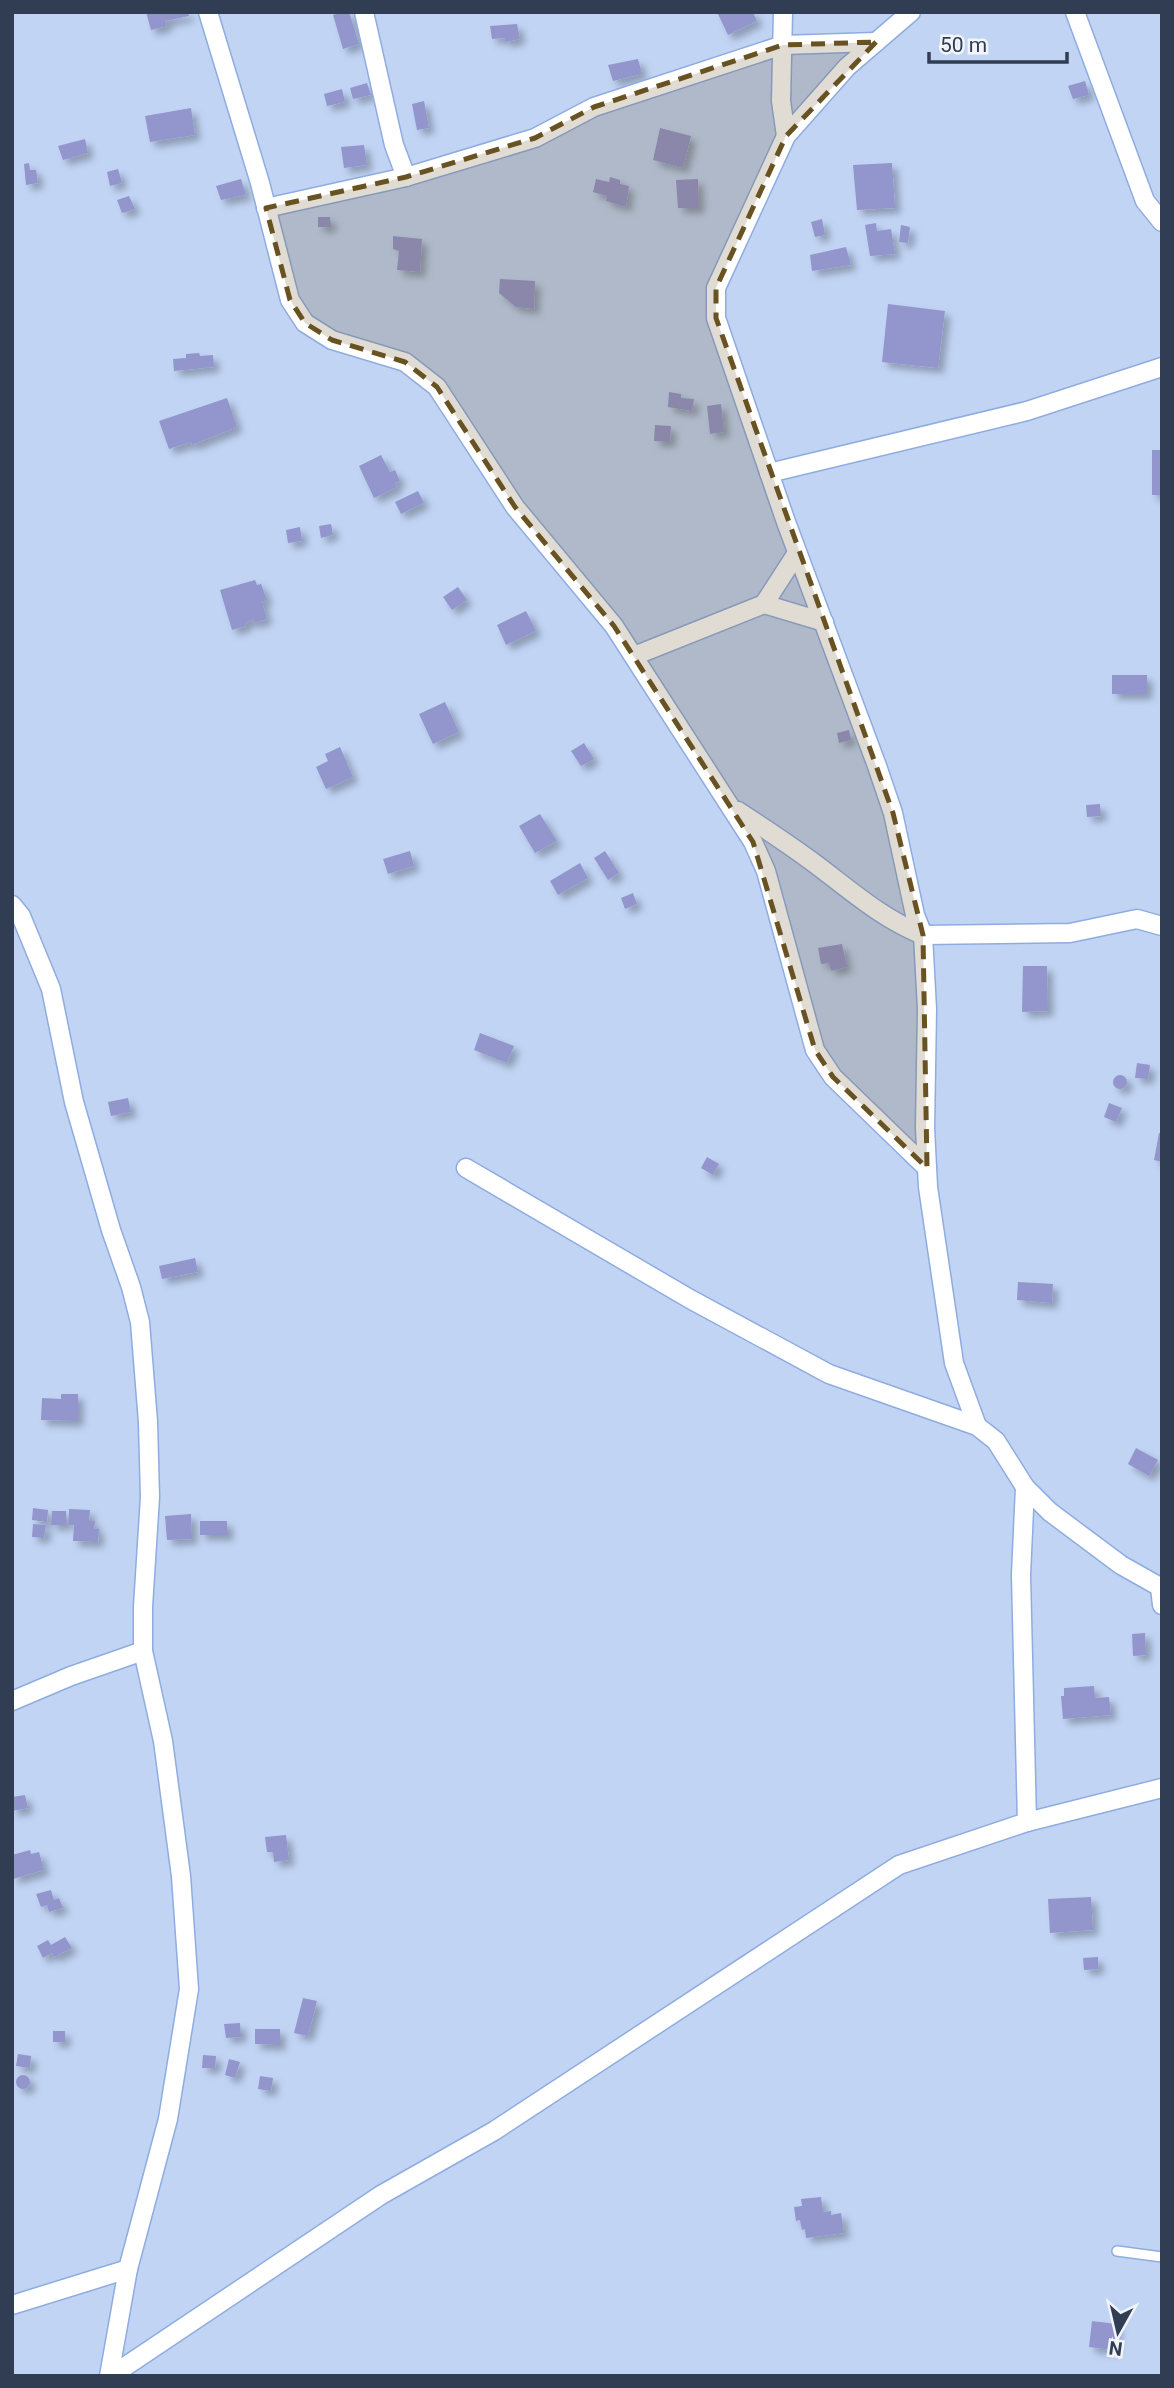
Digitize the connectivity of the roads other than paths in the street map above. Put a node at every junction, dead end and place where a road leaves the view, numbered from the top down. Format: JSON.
{"nodes":[{"id":1,"x":208,"y":12,"type":"edge"},
{"id":2,"x":364,"y":12,"type":"edge"},
{"id":3,"x":783,"y":12,"type":"edge"},
{"id":4,"x":911,"y":12,"type":"edge"},
{"id":5,"x":1076,"y":12,"type":"edge"},
{"id":6,"x":876,"y":42,"type":"junction"},
{"id":7,"x":783,"y":45,"type":"junction"},
{"id":8,"x":786,"y":136,"type":"junction"},
{"id":9,"x":406,"y":177,"type":"junction"},
{"id":10,"x":266,"y":208,"type":"junction"},
{"id":11,"x":1162,"y":222,"type":"edge"},
{"id":12,"x":1162,"y":368,"type":"edge"},
{"id":13,"x":769,"y":474,"type":"junction"},
{"id":14,"x":797,"y":553,"type":"junction"},
{"id":15,"x":764,"y":604,"type":"junction"},
{"id":16,"x":824,"y":622,"type":"junction"},
{"id":17,"x":634,"y":656,"type":"junction"},
{"id":18,"x":733,"y":807,"type":"junction"},
{"id":19,"x":12,"y":905,"type":"edge"},
{"id":20,"x":1162,"y":926,"type":"edge"},
{"id":21,"x":923,"y":934,"type":"junction"},
{"id":22,"x":466,"y":1168,"type":"dead end"},
{"id":23,"x":927,"y":1168,"type":"junction"},
{"id":24,"x":976,"y":1426,"type":"junction"},
{"id":25,"x":1025,"y":1487,"type":"junction"},
{"id":26,"x":1161,"y":1588,"type":"edge"},
{"id":27,"x":143,"y":1651,"type":"junction"},
{"id":28,"x":12,"y":1701,"type":"edge"},
{"id":29,"x":1162,"y":1788,"type":"edge"},
{"id":30,"x":1027,"y":1822,"type":"junction"},
{"id":31,"x":1117,"y":2251,"type":"dead end"},
{"id":32,"x":1162,"y":2257,"type":"edge"},
{"id":33,"x":128,"y":2269,"type":"junction"},
{"id":34,"x":12,"y":2305,"type":"edge"},
{"id":35,"x":109,"y":2376,"type":"edge"},
{"id":36,"x":115,"y":2376,"type":"edge"}],
"edges":[{"from":1,"to":10,"type":"street"},
{"from":2,"to":9,"type":"street"},
{"from":3,"to":7,"type":"street"},
{"from":4,"to":6,"type":"street"},
{"from":5,"to":11,"type":"street"},
{"from":6,"to":7,"type":"street"},
{"from":6,"to":8,"type":"street"},
{"from":7,"to":8,"type":"street"},
{"from":7,"to":9,"type":"street"},
{"from":8,"to":13,"type":"street"},
{"from":9,"to":10,"type":"street"},
{"from":10,"to":17,"type":"street"},
{"from":12,"to":13,"type":"street"},
{"from":13,"to":14,"type":"street"},
{"from":14,"to":15,"type":"street"},
{"from":14,"to":16,"type":"street"},
{"from":15,"to":16,"type":"street"},
{"from":15,"to":17,"type":"street"},
{"from":16,"to":21,"type":"street"},
{"from":17,"to":18,"type":"street"},
{"from":18,"to":21,"type":"street"},
{"from":18,"to":23,"type":"street"},
{"from":19,"to":27,"type":"street"},
{"from":20,"to":21,"type":"street"},
{"from":21,"to":23,"type":"street"},
{"from":22,"to":24,"type":"street"},
{"from":23,"to":24,"type":"street"},
{"from":24,"to":25,"type":"street"},
{"from":25,"to":26,"type":"street"},
{"from":25,"to":30,"type":"street"},
{"from":27,"to":28,"type":"street"},
{"from":27,"to":33,"type":"street"},
{"from":29,"to":30,"type":"street"},
{"from":30,"to":36,"type":"street"},
{"from":31,"to":32,"type":"lane"},
{"from":33,"to":34,"type":"street"},
{"from":33,"to":35,"type":"street"}]}
